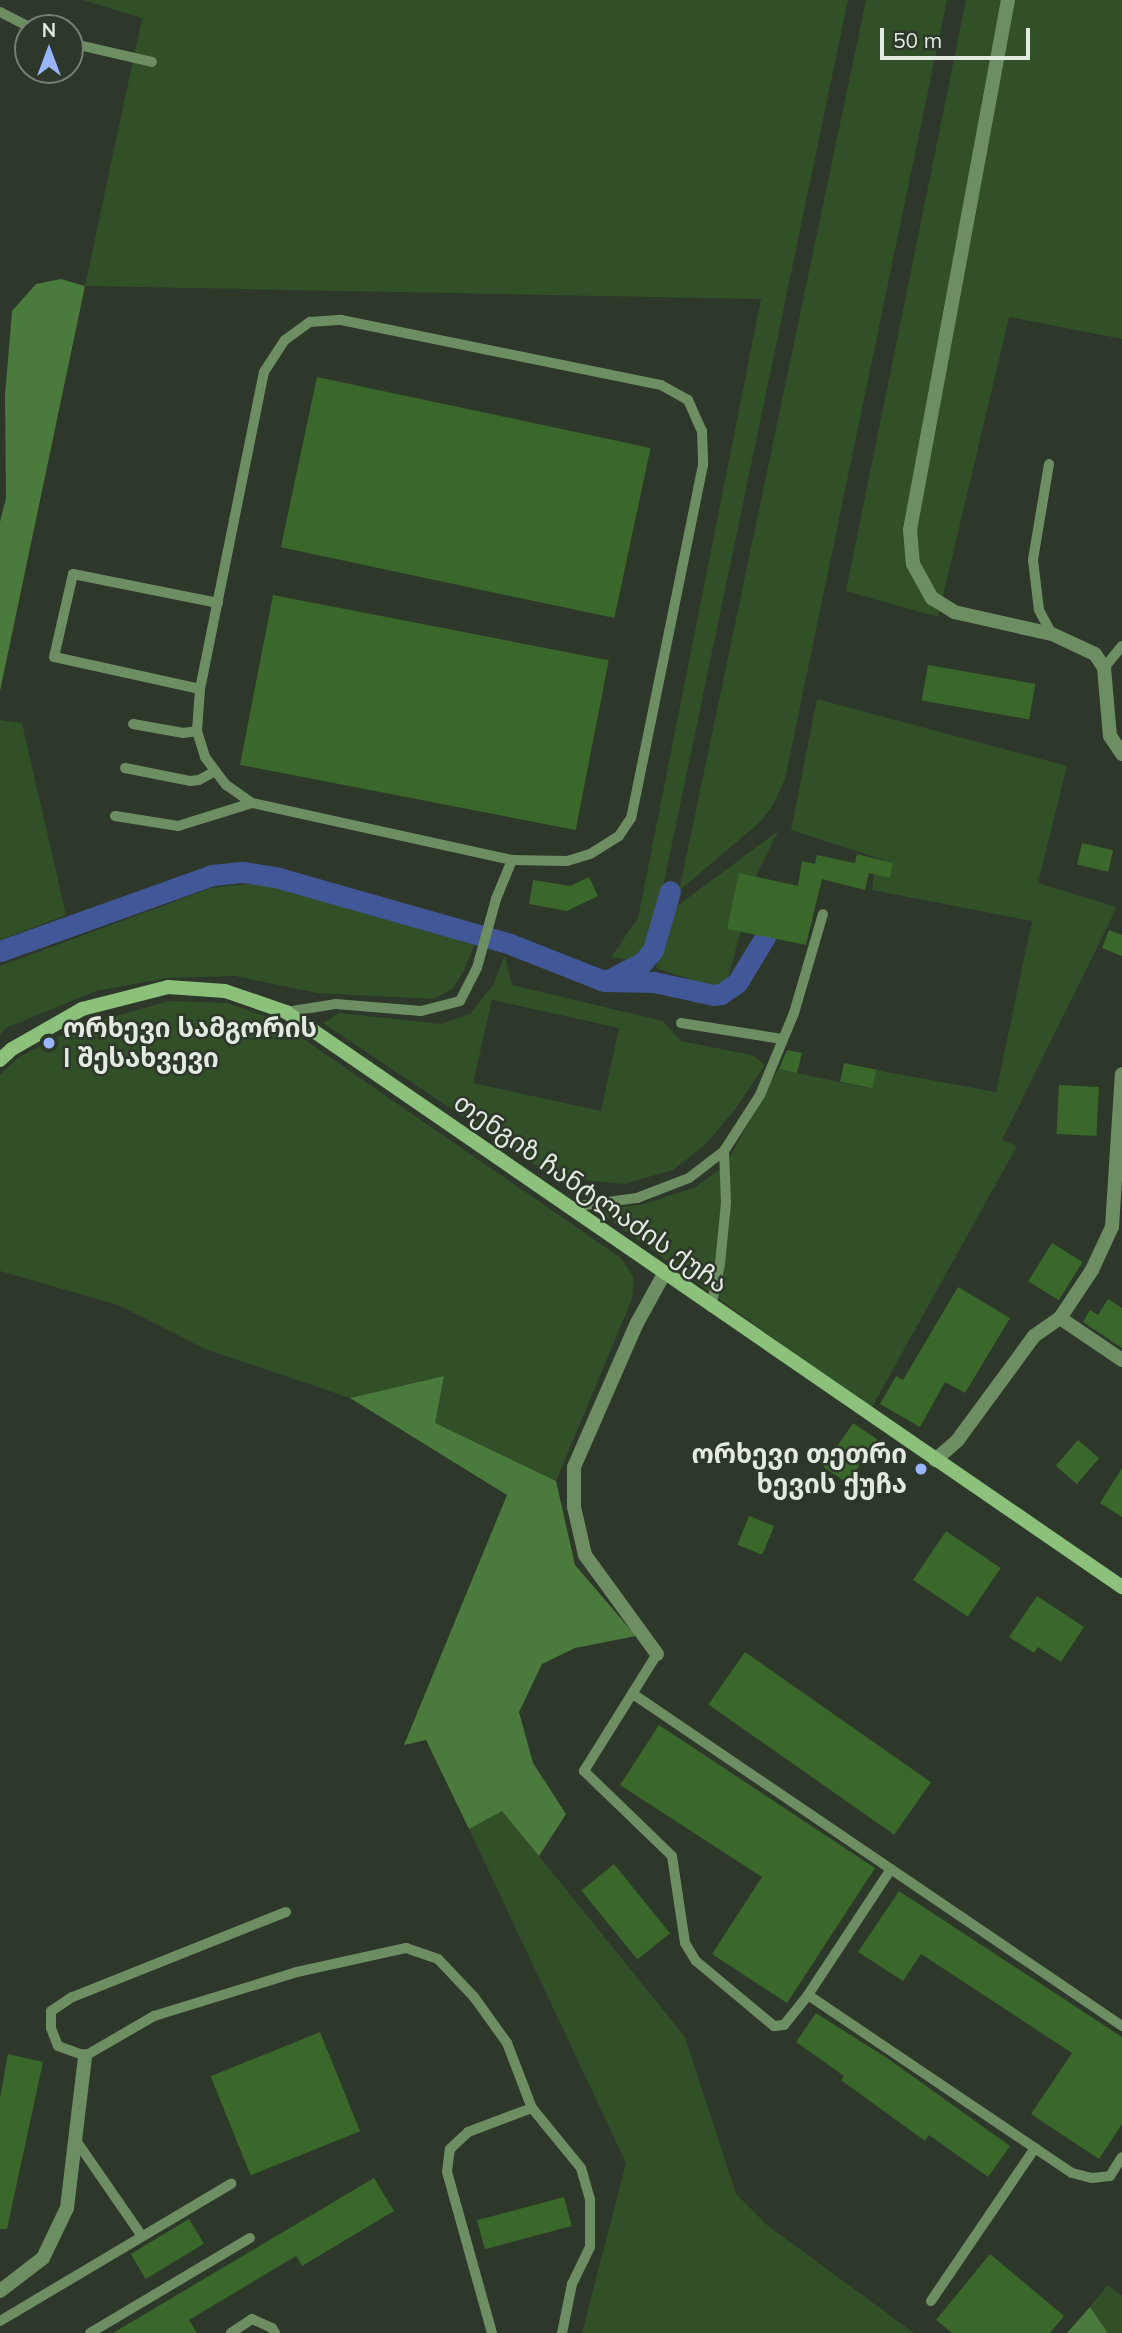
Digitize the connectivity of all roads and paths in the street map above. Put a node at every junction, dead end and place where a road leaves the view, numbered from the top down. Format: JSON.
{"nodes":[{"id":1,"x":1008,"y":0,"type":"edge"},
{"id":2,"x":84,"y":46,"type":"edge"},
{"id":3,"x":152,"y":62,"type":"dead end"},
{"id":4,"x":1049,"y":464,"type":"dead end"},
{"id":5,"x":218,"y":603,"type":"junction"},
{"id":6,"x":1052,"y":634,"type":"junction"},
{"id":7,"x":1122,"y":646,"type":"edge"},
{"id":8,"x":1104,"y":668,"type":"junction"},
{"id":9,"x":200,"y":690,"type":"junction"},
{"id":10,"x":133,"y":724,"type":"dead end"},
{"id":11,"x":197,"y":731,"type":"junction"},
{"id":12,"x":1122,"y":754,"type":"edge"},
{"id":13,"x":125,"y":768,"type":"dead end"},
{"id":14,"x":215,"y":771,"type":"junction"},
{"id":15,"x":252,"y":803,"type":"junction"},
{"id":16,"x":115,"y":816,"type":"dead end"},
{"id":17,"x":512,"y":860,"type":"junction"},
{"id":18,"x":823,"y":914,"type":"dead end"},
{"id":19,"x":286,"y":1012,"type":"junction"},
{"id":20,"x":681,"y":1023,"type":"dead end"},
{"id":21,"x":782,"y":1039,"type":"junction"},
{"id":22,"x":0,"y":1060,"type":"edge"},
{"id":23,"x":1122,"y":1074,"type":"edge"},
{"id":24,"x":724,"y":1151,"type":"junction"},
{"id":25,"x":571,"y":1207,"type":"junction"},
{"id":26,"x":664,"y":1274,"type":"junction"},
{"id":27,"x":711,"y":1307,"type":"junction"},
{"id":28,"x":1060,"y":1318,"type":"junction"},
{"id":29,"x":1122,"y":1360,"type":"edge"},
{"id":30,"x":935,"y":1460,"type":"junction"},
{"id":31,"x":1122,"y":1587,"type":"edge"},
{"id":32,"x":657,"y":1654,"type":"joint"},
{"id":33,"x":633,"y":1694,"type":"junction"},
{"id":34,"x":891,"y":1869,"type":"junction"},
{"id":35,"x":286,"y":1912,"type":"dead end"},
{"id":36,"x":808,"y":1995,"type":"junction"},
{"id":37,"x":1122,"y":2026,"type":"edge"},
{"id":38,"x":85,"y":2056,"type":"junction"},
{"id":39,"x":532,"y":2108,"type":"junction"},
{"id":40,"x":75,"y":2139,"type":"junction"},
{"id":41,"x":1035,"y":2148,"type":"junction"},
{"id":42,"x":1122,"y":2157,"type":"edge"},
{"id":43,"x":231,"y":2184,"type":"dead end"},
{"id":44,"x":142,"y":2236,"type":"junction"},
{"id":45,"x":250,"y":2238,"type":"dead end"},
{"id":46,"x":0,"y":2291,"type":"edge"},
{"id":47,"x":931,"y":2301,"type":"dead end"},
{"id":48,"x":0,"y":2321,"type":"edge"},
{"id":49,"x":90,"y":2333,"type":"edge"},
{"id":50,"x":231,"y":2333,"type":"edge"},
{"id":51,"x":275,"y":2333,"type":"edge"},
{"id":52,"x":492,"y":2333,"type":"edge"},
{"id":53,"x":562,"y":2333,"type":"edge"}],
"edges":[{"from":1,"to":6,"type":"street"},
{"from":2,"to":3,"type":"lane"},
{"from":4,"to":6,"type":"lane"},
{"from":5,"to":9,"type":"lane"},
{"from":5,"to":9,"type":"lane"},
{"from":5,"to":17,"type":"lane"},
{"from":6,"to":8,"type":"street"},
{"from":7,"to":8,"type":"lane"},
{"from":8,"to":12,"type":"street"},
{"from":9,"to":11,"type":"lane"},
{"from":10,"to":11,"type":"lane"},
{"from":11,"to":14,"type":"lane"},
{"from":13,"to":14,"type":"lane"},
{"from":14,"to":15,"type":"lane"},
{"from":15,"to":16,"type":"lane"},
{"from":15,"to":17,"type":"lane"},
{"from":17,"to":19,"type":"lane"},
{"from":18,"to":21,"type":"lane"},
{"from":19,"to":22,"type":"street","name":"თენგიზ ჩანტლაძის ქუჩა"},
{"from":19,"to":25,"type":"street","name":"თენგიზ ჩანტლაძის ქუჩა"},
{"from":20,"to":21,"type":"lane"},
{"from":21,"to":24,"type":"lane"},
{"from":23,"to":28,"type":"street"},
{"from":24,"to":25,"type":"lane"},
{"from":24,"to":27,"type":"lane"},
{"from":25,"to":26,"type":"street","name":"თენგიზ ჩანტლაძის ქუჩა"},
{"from":26,"to":27,"type":"street","name":"თენგიზ ჩანტლაძის ქუჩა"},
{"from":26,"to":32,"type":"street"},
{"from":27,"to":30,"type":"street","name":"თენგიზ ჩანტლაძის ქუჩა"},
{"from":28,"to":29,"type":"street"},
{"from":28,"to":30,"type":"street"},
{"from":30,"to":31,"type":"street","name":"თენგიზ ჩანტლაძის ქუჩა"},
{"from":32,"to":33,"type":"lane"},
{"from":33,"to":34,"type":"lane"},
{"from":33,"to":36,"type":"lane"},
{"from":34,"to":36,"type":"lane"},
{"from":34,"to":37,"type":"lane"},
{"from":35,"to":38,"type":"lane"},
{"from":36,"to":41,"type":"lane"},
{"from":38,"to":39,"type":"lane"},
{"from":38,"to":40,"type":"street"},
{"from":39,"to":52,"type":"lane"},
{"from":39,"to":53,"type":"lane"},
{"from":40,"to":44,"type":"lane"},
{"from":40,"to":46,"type":"street"},
{"from":41,"to":42,"type":"lane"},
{"from":41,"to":47,"type":"lane"},
{"from":43,"to":44,"type":"lane"},
{"from":44,"to":48,"type":"lane"},
{"from":45,"to":49,"type":"lane"},
{"from":50,"to":51,"type":"lane"}]}
